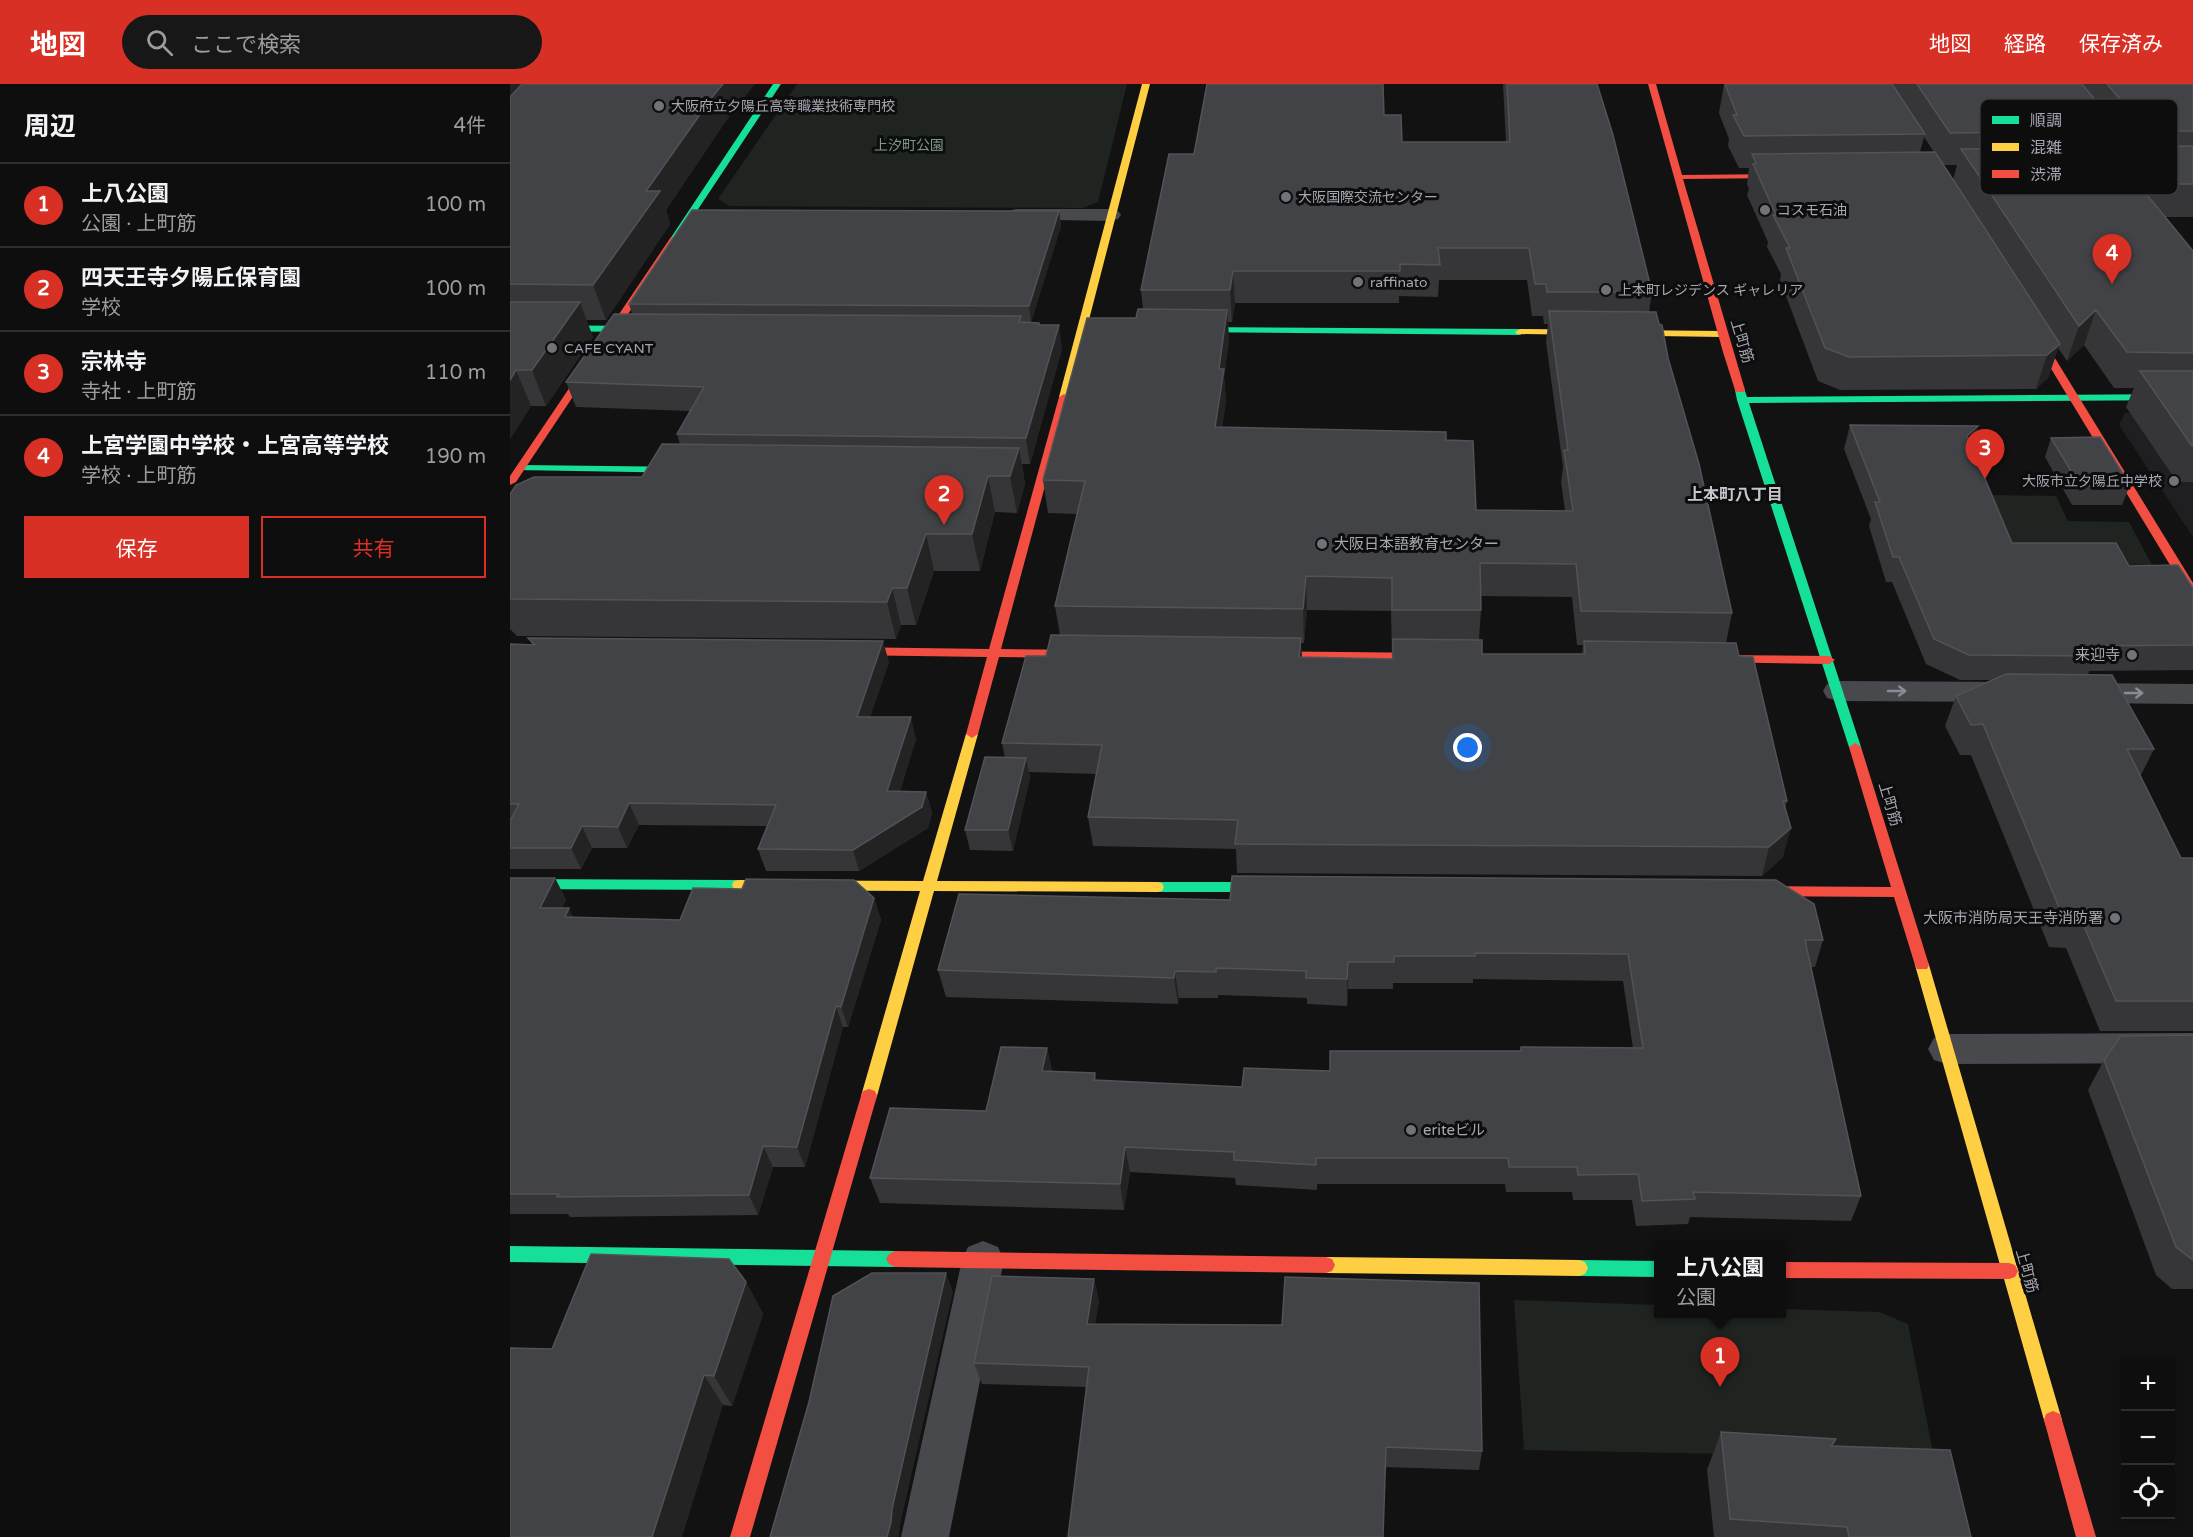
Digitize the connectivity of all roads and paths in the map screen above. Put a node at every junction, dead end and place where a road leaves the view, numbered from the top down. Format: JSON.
{"nodes":[{"id":1,"x":777,"y":84,"type":"edge"},
{"id":2,"x":1146,"y":84,"type":"edge"},
{"id":3,"x":1652,"y":84,"type":"edge"},
{"id":4,"x":1806,"y":176,"type":"edge"},
{"id":5,"x":1680,"y":177,"type":"junction"},
{"id":6,"x":690,"y":213,"type":"junction"},
{"id":7,"x":713,"y":214,"type":"edge"},
{"id":8,"x":994,"y":215,"type":"edge"},
{"id":9,"x":1111,"y":215,"type":"junction"},
{"id":10,"x":2021,"y":310,"type":"edge"},
{"id":11,"x":510,"y":328,"type":"edge"},
{"id":12,"x":612,"y":329,"type":"junction"},
{"id":13,"x":659,"y":329,"type":"edge"},
{"id":14,"x":1165,"y":330,"type":"edge"},
{"id":15,"x":1722,"y":334,"type":"junction"},
{"id":16,"x":2193,"y":397,"type":"edge"},
{"id":17,"x":2076,"y":398,"type":"junction"},
{"id":18,"x":1742,"y":400,"type":"junction"},
{"id":19,"x":521,"y":468,"type":"junction"},
{"id":20,"x":710,"y":470,"type":"edge"},
{"id":21,"x":510,"y":484,"type":"edge"},
{"id":22,"x":2193,"y":593,"type":"edge"},
{"id":23,"x":828,"y":651,"type":"edge"},
{"id":24,"x":993,"y":653,"type":"junction"},
{"id":25,"x":1100,"y":654,"type":"edge"},
{"id":26,"x":1242,"y":655,"type":"edge"},
{"id":27,"x":1455,"y":657,"type":"edge"},
{"id":28,"x":1691,"y":659,"type":"edge"},
{"id":29,"x":1829,"y":660,"type":"junction"},
{"id":30,"x":1838,"y":691,"type":"junction"},
{"id":31,"x":2193,"y":694,"type":"edge"},
{"id":32,"x":510,"y":884,"type":"edge"},
{"id":33,"x":931,"y":885,"type":"junction"},
{"id":34,"x":1287,"y":888,"type":"edge"},
{"id":35,"x":1738,"y":891,"type":"edge"},
{"id":36,"x":1899,"y":892,"type":"junction"},
{"id":37,"x":2193,"y":1048,"type":"edge"},
{"id":38,"x":1947,"y":1049,"type":"junction"},
{"id":39,"x":510,"y":1254,"type":"edge"},
{"id":40,"x":821,"y":1258,"type":"junction"},
{"id":41,"x":983,"y":1260,"type":"junction"},
{"id":42,"x":1654,"y":1269,"type":"edge"},
{"id":43,"x":1786,"y":1270,"type":"edge"},
{"id":44,"x":2010,"y":1271,"type":"junction"},
{"id":45,"x":740,"y":1537,"type":"edge"},
{"id":46,"x":925,"y":1537,"type":"edge"},
{"id":47,"x":2086,"y":1537,"type":"edge"}],
"edges":[{"from":1,"to":6,"type":"street"},
{"from":2,"to":9,"type":"street"},
{"from":3,"to":5,"type":"street","name":"上町筋"},
{"from":4,"to":5,"type":"street"},
{"from":5,"to":15,"type":"street","name":"上町筋"},
{"from":6,"to":7,"type":"street"},
{"from":6,"to":12,"type":"street"},
{"from":8,"to":9,"type":"street"},
{"from":9,"to":24,"type":"street"},
{"from":10,"to":17,"type":"street"},
{"from":11,"to":12,"type":"street"},
{"from":12,"to":13,"type":"street"},
{"from":12,"to":19,"type":"street"},
{"from":14,"to":15,"type":"street"},
{"from":15,"to":18,"type":"street","name":"上町筋"},
{"from":16,"to":17,"type":"street"},
{"from":17,"to":18,"type":"street"},
{"from":17,"to":22,"type":"street"},
{"from":18,"to":29,"type":"street","name":"上町筋"},
{"from":19,"to":20,"type":"street"},
{"from":19,"to":21,"type":"street"},
{"from":23,"to":24,"type":"street"},
{"from":24,"to":25,"type":"street"},
{"from":24,"to":33,"type":"street"},
{"from":26,"to":27,"type":"street"},
{"from":28,"to":29,"type":"street"},
{"from":29,"to":30,"type":"street","name":"上町筋"},
{"from":30,"to":31,"type":"street","one_way":true},
{"from":30,"to":36,"type":"street","name":"上町筋"},
{"from":32,"to":33,"type":"street"},
{"from":33,"to":34,"type":"street"},
{"from":33,"to":40,"type":"street"},
{"from":35,"to":36,"type":"street"},
{"from":36,"to":38,"type":"street","name":"上町筋"},
{"from":37,"to":38,"type":"street"},
{"from":38,"to":44,"type":"street","name":"上町筋"},
{"from":39,"to":40,"type":"street"},
{"from":40,"to":41,"type":"street"},
{"from":40,"to":45,"type":"street"},
{"from":41,"to":42,"type":"street"},
{"from":41,"to":46,"type":"street"},
{"from":43,"to":44,"type":"street"},
{"from":44,"to":47,"type":"street","name":"上町筋"}]}
